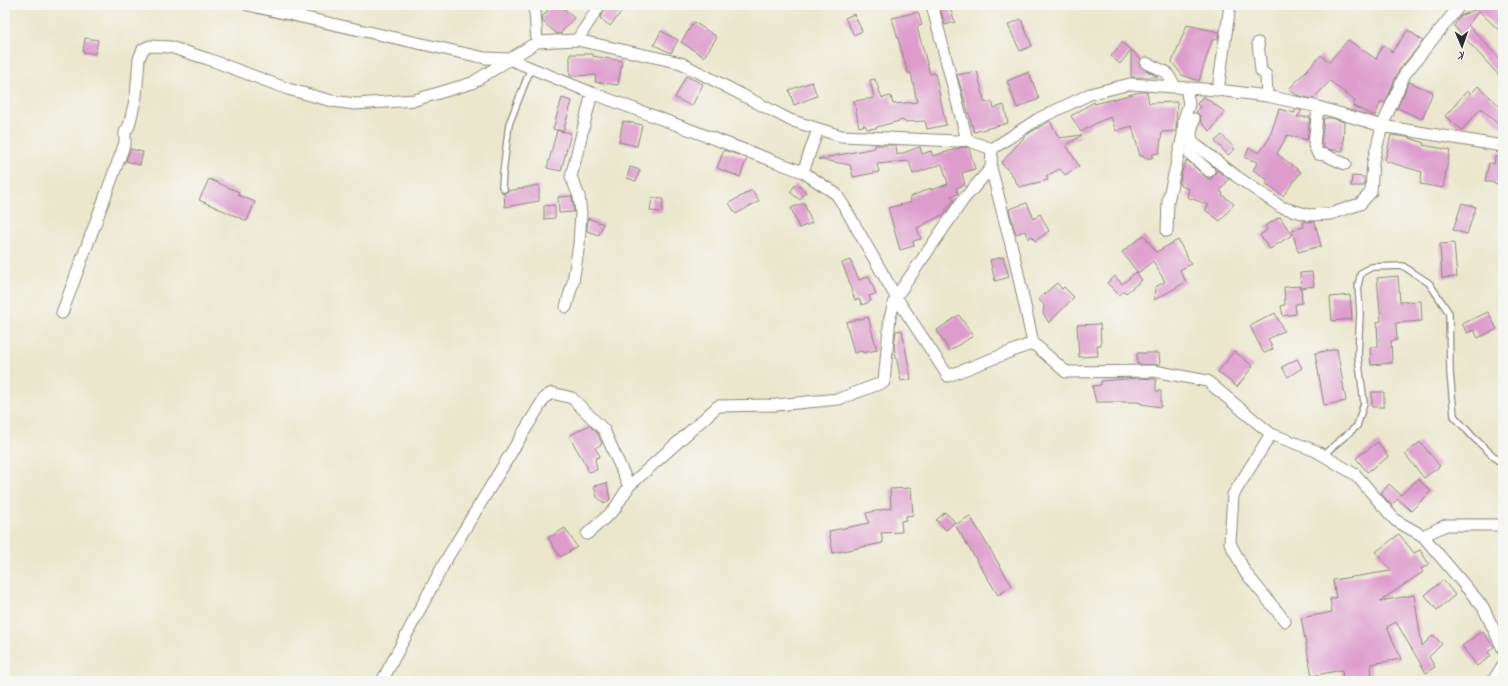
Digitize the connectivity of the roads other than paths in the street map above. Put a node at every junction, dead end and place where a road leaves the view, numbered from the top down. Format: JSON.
{"nodes":[{"id":1,"x":248,"y":5,"type":"edge"},
{"id":2,"x":532,"y":5,"type":"edge"},
{"id":3,"x":600,"y":5,"type":"edge"},
{"id":4,"x":932,"y":5,"type":"edge"},
{"id":5,"x":1230,"y":5,"type":"edge"},
{"id":6,"x":1458,"y":6,"type":"edge"},
{"id":7,"x":264,"y":7,"type":"edge"},
{"id":8,"x":577,"y":40,"type":"junction"},
{"id":9,"x":537,"y":42,"type":"junction"},
{"id":10,"x":1258,"y":43,"type":"dead end"},
{"id":11,"x":509,"y":59,"type":"junction"},
{"id":12,"x":1146,"y":63,"type":"dead end"},
{"id":13,"x":531,"y":68,"type":"junction"},
{"id":14,"x":1181,"y":87,"type":"junction"},
{"id":15,"x":1218,"y":90,"type":"junction"},
{"id":16,"x":592,"y":93,"type":"junction"},
{"id":17,"x":1267,"y":96,"type":"junction"},
{"id":18,"x":1318,"y":107,"type":"junction"},
{"id":19,"x":1194,"y":119,"type":"dead end"},
{"id":20,"x":1382,"y":126,"type":"junction"},
{"id":21,"x":818,"y":129,"type":"junction"},
{"id":22,"x":967,"y":140,"type":"junction"},
{"id":23,"x":1189,"y":140,"type":"junction"},
{"id":24,"x":1503,"y":146,"type":"edge"},
{"id":25,"x":992,"y":149,"type":"junction"},
{"id":26,"x":1345,"y":164,"type":"dead end"},
{"id":27,"x":991,"y":168,"type":"junction"},
{"id":28,"x":1209,"y":171,"type":"dead end"},
{"id":29,"x":803,"y":172,"type":"junction"},
{"id":30,"x":504,"y":189,"type":"dead end"},
{"id":31,"x":1167,"y":231,"type":"dead end"},
{"id":32,"x":896,"y":297,"type":"junction"},
{"id":33,"x":566,"y":307,"type":"dead end"},
{"id":34,"x":62,"y":313,"type":"dead end"},
{"id":35,"x":1033,"y":343,"type":"junction"},
{"id":36,"x":1271,"y":434,"type":"junction"},
{"id":37,"x":1323,"y":455,"type":"junction"},
{"id":38,"x":1503,"y":465,"type":"edge"},
{"id":39,"x":629,"y":486,"type":"junction"},
{"id":40,"x":1503,"y":525,"type":"edge"},
{"id":41,"x":587,"y":534,"type":"dead end"},
{"id":42,"x":1423,"y":536,"type":"junction"},
{"id":43,"x":1284,"y":621,"type":"dead end"},
{"id":44,"x":1503,"y":649,"type":"edge"},
{"id":45,"x":1503,"y":665,"type":"edge"},
{"id":46,"x":382,"y":681,"type":"edge"},
{"id":47,"x":1493,"y":681,"type":"edge"}],
"edges":[{"from":1,"to":7,"type":"street"},
{"from":2,"to":9,"type":"street"},
{"from":3,"to":8,"type":"street"},
{"from":4,"to":22,"type":"street"},
{"from":5,"to":15,"type":"street"},
{"from":6,"to":20,"type":"street"},
{"from":7,"to":11,"type":"street"},
{"from":8,"to":9,"type":"street"},
{"from":8,"to":21,"type":"street"},
{"from":9,"to":11,"type":"street"},
{"from":10,"to":17,"type":"street"},
{"from":11,"to":13,"type":"street"},
{"from":11,"to":34,"type":"street"},
{"from":12,"to":14,"type":"street"},
{"from":13,"to":16,"type":"street"},
{"from":13,"to":30,"type":"lane"},
{"from":14,"to":15,"type":"street"},
{"from":14,"to":23,"type":"street"},
{"from":14,"to":25,"type":"street"},
{"from":15,"to":17,"type":"street"},
{"from":16,"to":29,"type":"street"},
{"from":16,"to":33,"type":"street"},
{"from":17,"to":18,"type":"street"},
{"from":18,"to":20,"type":"street"},
{"from":18,"to":26,"type":"street"},
{"from":19,"to":23,"type":"street"},
{"from":20,"to":23,"type":"street"},
{"from":20,"to":24,"type":"street"},
{"from":21,"to":22,"type":"street"},
{"from":21,"to":29,"type":"street"},
{"from":22,"to":25,"type":"street"},
{"from":23,"to":28,"type":"street"},
{"from":23,"to":31,"type":"street"},
{"from":25,"to":27,"type":"street"},
{"from":27,"to":32,"type":"street"},
{"from":27,"to":35,"type":"street"},
{"from":29,"to":32,"type":"street"},
{"from":32,"to":35,"type":"street"},
{"from":32,"to":39,"type":"street"},
{"from":35,"to":36,"type":"street"},
{"from":36,"to":37,"type":"street"},
{"from":36,"to":43,"type":"street"},
{"from":37,"to":38,"type":"lane"},
{"from":37,"to":42,"type":"street"},
{"from":39,"to":41,"type":"street"},
{"from":39,"to":46,"type":"street"},
{"from":40,"to":42,"type":"street"},
{"from":42,"to":44,"type":"street"},
{"from":45,"to":47,"type":"street"}]}
